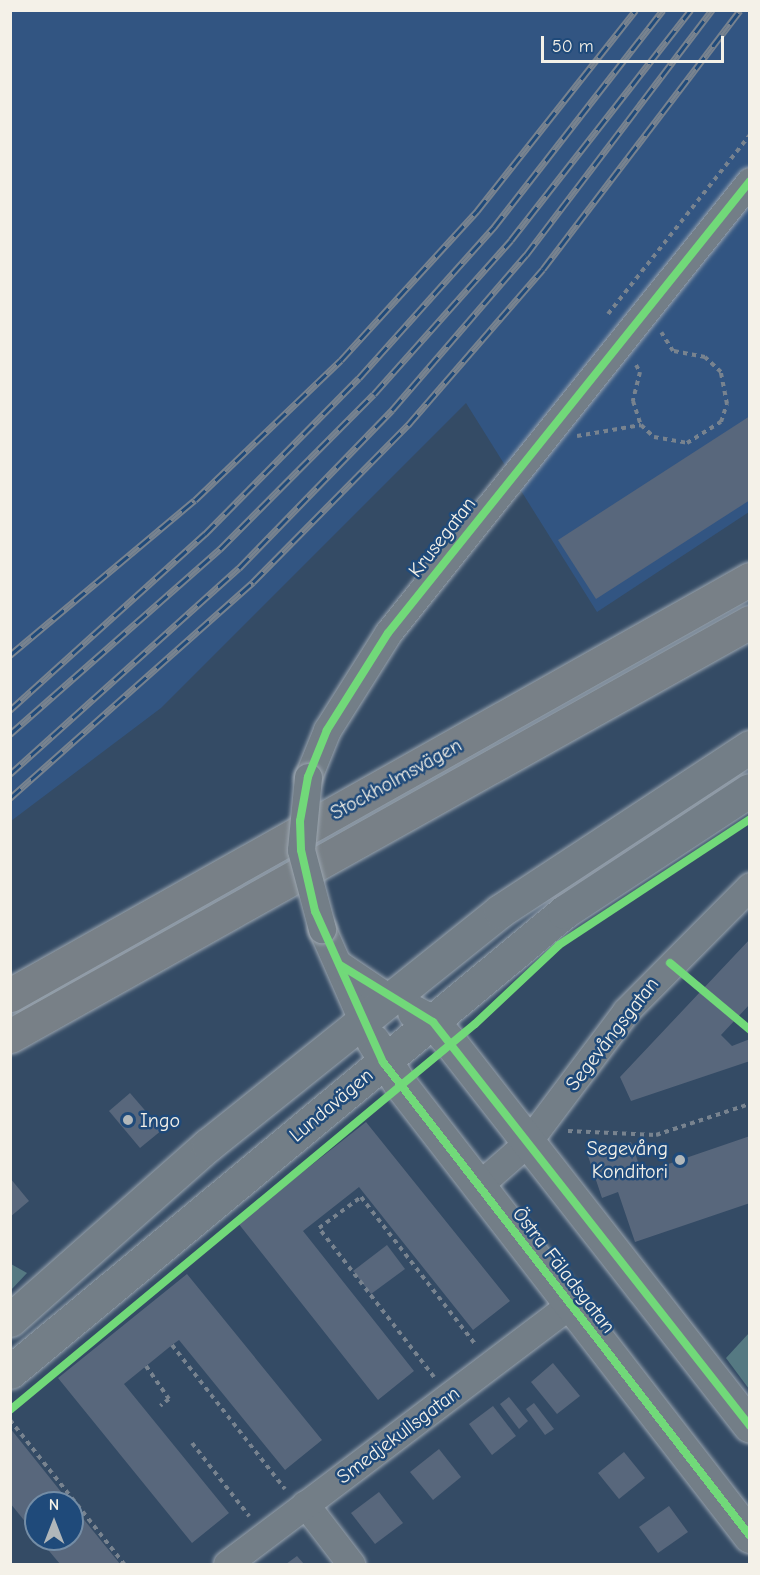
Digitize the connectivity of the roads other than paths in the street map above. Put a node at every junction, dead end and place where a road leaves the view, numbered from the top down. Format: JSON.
{"nodes":[{"id":1,"x":750,"y":181,"type":"edge"},
{"id":2,"x":750,"y":579,"type":"edge"},
{"id":3,"x":750,"y":622,"type":"edge"},
{"id":4,"x":750,"y":747,"type":"edge"},
{"id":5,"x":750,"y":790,"type":"edge"},
{"id":6,"x":750,"y":886,"type":"edge"},
{"id":7,"x":340,"y":965,"type":"junction"},
{"id":8,"x":10,"y":995,"type":"edge"},
{"id":9,"x":389,"y":998,"type":"junction"},
{"id":10,"x":362,"y":1020,"type":"junction"},
{"id":11,"x":433,"y":1022,"type":"junction"},
{"id":12,"x":10,"y":1036,"type":"edge"},
{"id":13,"x":383,"y":1062,"type":"junction"},
{"id":14,"x":541,"y":1136,"type":"junction"},
{"id":15,"x":478,"y":1186,"type":"junction"},
{"id":16,"x":570,"y":1305,"type":"junction"},
{"id":17,"x":10,"y":1320,"type":"edge"},
{"id":18,"x":10,"y":1372,"type":"edge"},
{"id":19,"x":750,"y":1426,"type":"edge"},
{"id":20,"x":303,"y":1506,"type":"junction"},
{"id":21,"x":750,"y":1536,"type":"edge"},
{"id":22,"x":227,"y":1564,"type":"edge"},
{"id":23,"x":351,"y":1564,"type":"edge"}],
"edges":[{"from":1,"to":7,"type":"street","name":"Krusegatan","bridge":true},
{"from":2,"to":8,"type":"highway","name":"Stockholmsvägen"},
{"from":3,"to":12,"type":"highway","name":"Stockholmsvägen"},
{"from":4,"to":9,"type":"main road"},
{"from":5,"to":11,"type":"main road","name":"Lundavägen"},
{"from":6,"to":14,"type":"street","name":"Segevångsgatan"},
{"from":7,"to":9,"type":"street","name":"Krusegatan"},
{"from":7,"to":10,"type":"street","name":"Krusegatan"},
{"from":9,"to":10,"type":"main road"},
{"from":9,"to":11,"type":"main road"},
{"from":10,"to":13,"type":"main road","name":"Östra Fäladsgatan"},
{"from":10,"to":17,"type":"main road"},
{"from":11,"to":13,"type":"main road","name":"Lundavägen"},
{"from":11,"to":14,"type":"main road"},
{"from":13,"to":15,"type":"main road","name":"Östra Fäladsgatan"},
{"from":13,"to":18,"type":"main road","name":"Lundavägen"},
{"from":14,"to":15,"type":"street","name":"Segevångsgatan"},
{"from":14,"to":19,"type":"main road"},
{"from":15,"to":16,"type":"main road","name":"Östra Fäladsgatan"},
{"from":16,"to":20,"type":"street","name":"Smedjekullsgatan"},
{"from":16,"to":21,"type":"main road","name":"Östra Fäladsgatan"},
{"from":20,"to":22,"type":"street","name":"Smedjekullsgatan"},
{"from":20,"to":23,"type":"street"}]}
